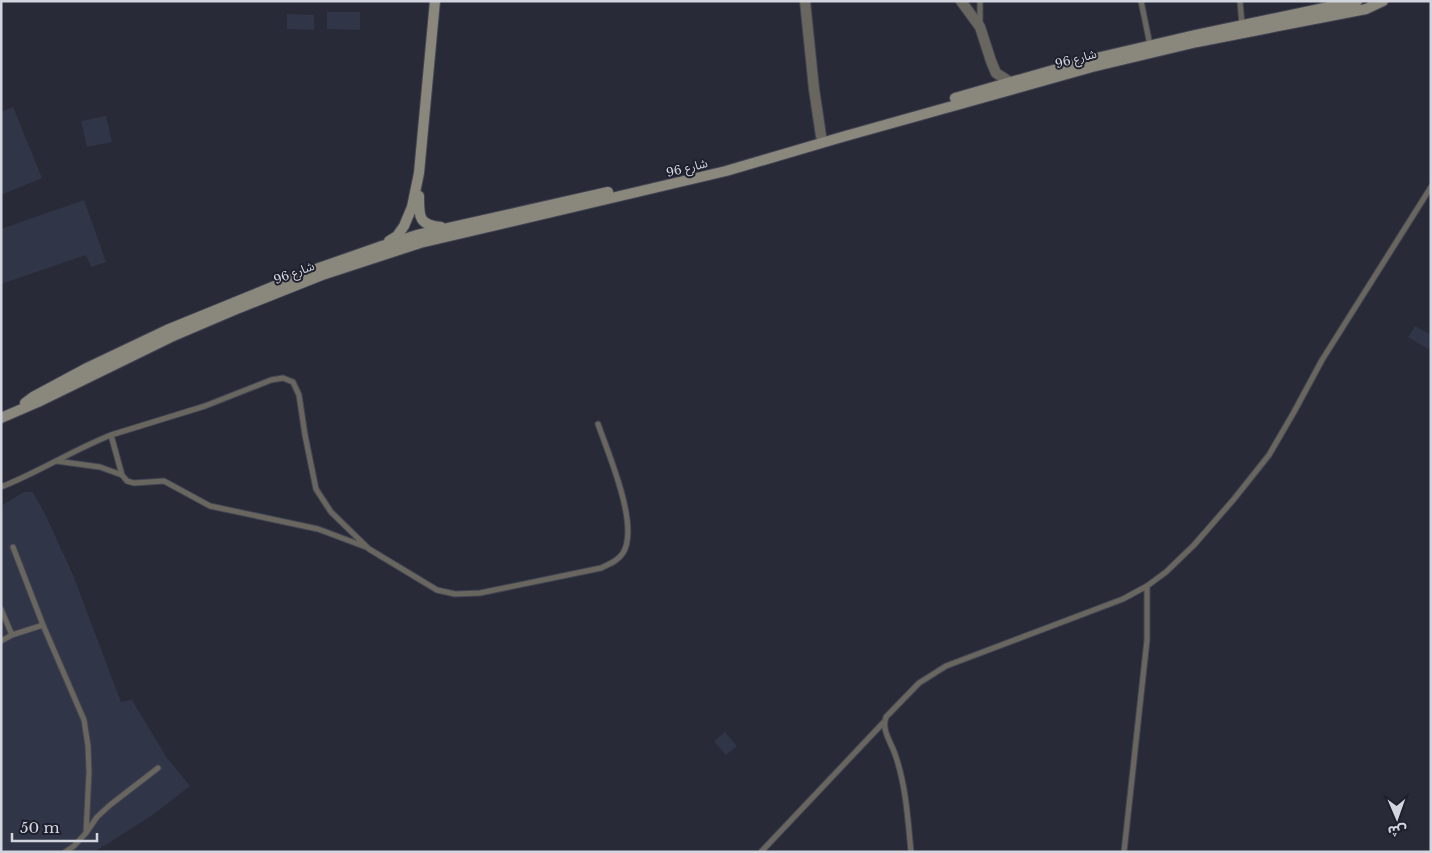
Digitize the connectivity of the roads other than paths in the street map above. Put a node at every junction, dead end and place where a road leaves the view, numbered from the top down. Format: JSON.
{"nodes":[{"id":1,"x":435,"y":1,"type":"edge"},
{"id":2,"x":805,"y":1,"type":"edge"},
{"id":3,"x":961,"y":1,"type":"edge"},
{"id":4,"x":980,"y":1,"type":"edge"},
{"id":5,"x":1141,"y":1,"type":"edge"},
{"id":6,"x":1240,"y":1,"type":"edge"},
{"id":7,"x":1358,"y":1,"type":"edge"},
{"id":8,"x":1382,"y":1,"type":"edge"},
{"id":9,"x":1242,"y":25,"type":"junction"},
{"id":10,"x":980,"y":27,"type":"junction"},
{"id":11,"x":1150,"y":46,"type":"junction"},
{"id":12,"x":1010,"y":82,"type":"junction"},
{"id":13,"x":820,"y":136,"type":"junction"},
{"id":14,"x":419,"y":172,"type":"junction"},
{"id":15,"x":1431,"y":187,"type":"edge"},
{"id":16,"x":448,"y":228,"type":"junction"},
{"id":17,"x":382,"y":246,"type":"junction"},
{"id":18,"x":15,"y":411,"type":"junction"},
{"id":19,"x":1,"y":418,"type":"edge"},
{"id":20,"x":598,"y":424,"type":"dead end"},
{"id":21,"x":111,"y":435,"type":"junction"},
{"id":22,"x":56,"y":461,"type":"junction"},
{"id":23,"x":122,"y":475,"type":"junction"},
{"id":24,"x":1,"y":487,"type":"edge"},
{"id":25,"x":13,"y":547,"type":"dead end"},
{"id":26,"x":369,"y":548,"type":"junction"},
{"id":27,"x":1147,"y":586,"type":"junction"},
{"id":28,"x":1,"y":609,"type":"edge"},
{"id":29,"x":43,"y":625,"type":"junction"},
{"id":30,"x":12,"y":635,"type":"junction"},
{"id":31,"x":1,"y":641,"type":"edge"},
{"id":32,"x":883,"y":724,"type":"junction"},
{"id":33,"x":158,"y":768,"type":"dead end"},
{"id":34,"x":86,"y":833,"type":"junction"},
{"id":35,"x":65,"y":852,"type":"edge"},
{"id":36,"x":761,"y":852,"type":"edge"},
{"id":37,"x":911,"y":852,"type":"edge"},
{"id":38,"x":1124,"y":852,"type":"edge"}],
"edges":[{"from":1,"to":14,"type":"street"},
{"from":2,"to":13,"type":"street"},
{"from":3,"to":10,"type":"street"},
{"from":4,"to":10,"type":"lane"},
{"from":5,"to":11,"type":"lane"},
{"from":6,"to":9,"type":"lane"},
{"from":7,"to":9,"type":"street","name":"شارع 96"},
{"from":8,"to":18,"type":"street","name":"شارع 96"},
{"from":9,"to":11,"type":"street","name":"شارع 96"},
{"from":10,"to":12,"type":"street"},
{"from":11,"to":12,"type":"street","name":"شارع 96"},
{"from":12,"to":13,"type":"street","name":"شارع 96"},
{"from":13,"to":16,"type":"street","name":"شارع 96"},
{"from":14,"to":16,"type":"street"},
{"from":14,"to":17,"type":"street"},
{"from":15,"to":27,"type":"lane"},
{"from":16,"to":17,"type":"street","name":"شارع 96"},
{"from":17,"to":18,"type":"street","name":"شارع 96"},
{"from":18,"to":19,"type":"street","name":"شارع 96"},
{"from":20,"to":26,"type":"lane"},
{"from":21,"to":22,"type":"lane"},
{"from":21,"to":23,"type":"lane"},
{"from":21,"to":26,"type":"lane"},
{"from":22,"to":23,"type":"lane"},
{"from":22,"to":24,"type":"lane"},
{"from":23,"to":26,"type":"lane"},
{"from":25,"to":29,"type":"lane"},
{"from":27,"to":32,"type":"lane"},
{"from":27,"to":38,"type":"lane"},
{"from":28,"to":30,"type":"lane"},
{"from":29,"to":30,"type":"lane"},
{"from":29,"to":34,"type":"lane"},
{"from":30,"to":31,"type":"lane"},
{"from":32,"to":36,"type":"lane"},
{"from":32,"to":37,"type":"lane"},
{"from":33,"to":34,"type":"lane"},
{"from":34,"to":35,"type":"lane"}]}
